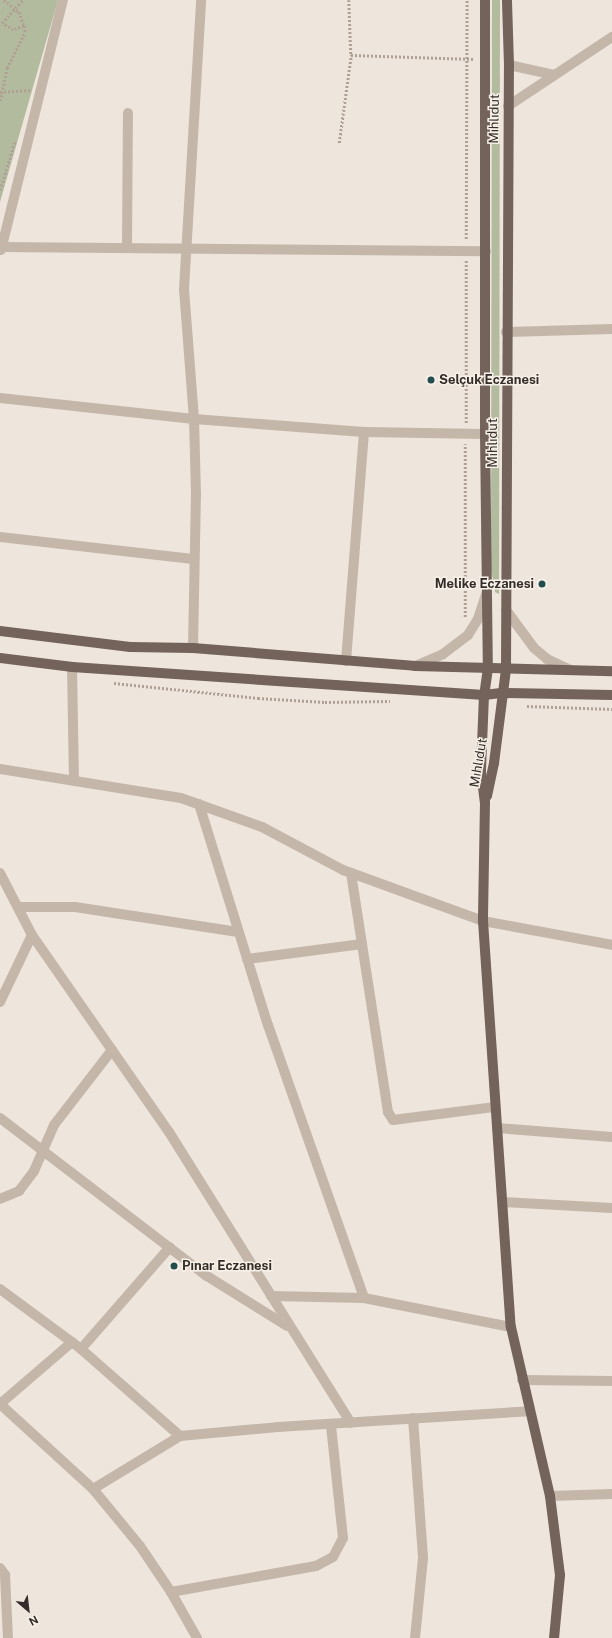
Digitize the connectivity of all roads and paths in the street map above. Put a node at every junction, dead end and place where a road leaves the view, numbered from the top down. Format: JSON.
{"nodes":[{"id":1,"x":4,"y":0,"type":"edge"},
{"id":2,"x":23,"y":0,"type":"edge"},
{"id":3,"x":64,"y":0,"type":"edge"},
{"id":4,"x":201,"y":0,"type":"edge"},
{"id":5,"x":349,"y":0,"type":"edge"},
{"id":6,"x":467,"y":0,"type":"edge"},
{"id":7,"x":485,"y":0,"type":"edge"},
{"id":8,"x":507,"y":0,"type":"edge"},
{"id":9,"x":16,"y":8,"type":"junction"},
{"id":10,"x":1,"y":22,"type":"edge"},
{"id":11,"x":24,"y":26,"type":"junction"},
{"id":12,"x":612,"y":37,"type":"edge"},
{"id":13,"x":351,"y":55,"type":"junction"},
{"id":14,"x":467,"y":59,"type":"junction"},
{"id":15,"x":485,"y":59,"type":"junction"},
{"id":16,"x":509,"y":65,"type":"junction"},
{"id":17,"x":554,"y":75,"type":"junction"},
{"id":18,"x":40,"y":88,"type":"junction"},
{"id":19,"x":1,"y":92,"type":"edge"},
{"id":20,"x":0,"y":101,"type":"edge"},
{"id":21,"x":508,"y":106,"type":"junction"},
{"id":22,"x":128,"y":113,"type":"dead end"},
{"id":23,"x":339,"y":144,"type":"dead end"},
{"id":24,"x":0,"y":248,"type":"edge"},
{"id":25,"x":127,"y":248,"type":"junction"},
{"id":26,"x":185,"y":249,"type":"junction"},
{"id":27,"x":486,"y":251,"type":"junction"},
{"id":28,"x":466,"y":252,"type":"junction"},
{"id":29,"x":612,"y":328,"type":"edge"},
{"id":30,"x":506,"y":332,"type":"junction"},
{"id":31,"x":0,"y":398,"type":"edge"},
{"id":32,"x":194,"y":420,"type":"junction"},
{"id":33,"x":364,"y":432,"type":"junction"},
{"id":34,"x":466,"y":434,"type":"junction"},
{"id":35,"x":485,"y":434,"type":"junction"},
{"id":36,"x":0,"y":537,"type":"edge"},
{"id":37,"x":193,"y":559,"type":"junction"},
{"id":38,"x":487,"y":592,"type":"junction"},
{"id":39,"x":506,"y":610,"type":"junction"},
{"id":40,"x":465,"y":624,"type":"dead end"},
{"id":41,"x":0,"y":631,"type":"edge"},
{"id":42,"x":192,"y":648,"type":"junction"},
{"id":43,"x":0,"y":658,"type":"edge"},
{"id":44,"x":346,"y":661,"type":"junction"},
{"id":45,"x":415,"y":666,"type":"junction"},
{"id":46,"x":72,"y":668,"type":"junction"},
{"id":47,"x":488,"y":668,"type":"junction"},
{"id":48,"x":506,"y":669,"type":"junction"},
{"id":49,"x":571,"y":670,"type":"junction"},
{"id":50,"x":612,"y":671,"type":"edge"},
{"id":51,"x":501,"y":693,"type":"junction"},
{"id":52,"x":484,"y":695,"type":"junction"},
{"id":53,"x":612,"y":696,"type":"edge"},
{"id":54,"x":0,"y":769,"type":"edge"},
{"id":55,"x":74,"y":781,"type":"junction"},
{"id":56,"x":486,"y":802,"type":"junction"},
{"id":57,"x":199,"y":804,"type":"junction"},
{"id":58,"x":352,"y":872,"type":"junction"},
{"id":59,"x":1,"y":877,"type":"edge"},
{"id":60,"x":18,"y":907,"type":"junction"},
{"id":61,"x":484,"y":921,"type":"junction"},
{"id":62,"x":238,"y":932,"type":"junction"},
{"id":63,"x":32,"y":935,"type":"junction"},
{"id":64,"x":362,"y":944,"type":"junction"},
{"id":65,"x":612,"y":945,"type":"edge"},
{"id":66,"x":246,"y":959,"type":"junction"},
{"id":67,"x":0,"y":1002,"type":"edge"},
{"id":68,"x":112,"y":1050,"type":"junction"},
{"id":69,"x":495,"y":1107,"type":"junction"},
{"id":70,"x":0,"y":1118,"type":"edge"},
{"id":71,"x":497,"y":1128,"type":"junction"},
{"id":72,"x":612,"y":1137,"type":"edge"},
{"id":73,"x":42,"y":1149,"type":"junction"},
{"id":74,"x":0,"y":1199,"type":"edge"},
{"id":75,"x":503,"y":1202,"type":"junction"},
{"id":76,"x":612,"y":1208,"type":"edge"},
{"id":77,"x":170,"y":1247,"type":"junction"},
{"id":78,"x":0,"y":1289,"type":"edge"},
{"id":79,"x":271,"y":1296,"type":"junction"},
{"id":80,"x":364,"y":1298,"type":"junction"},
{"id":81,"x":511,"y":1326,"type":"junction"},
{"id":82,"x":289,"y":1327,"type":"junction"},
{"id":83,"x":72,"y":1342,"type":"junction"},
{"id":84,"x":82,"y":1350,"type":"junction"},
{"id":85,"x":522,"y":1380,"type":"junction"},
{"id":86,"x":612,"y":1381,"type":"edge"},
{"id":87,"x":0,"y":1404,"type":"edge"},
{"id":88,"x":529,"y":1411,"type":"junction"},
{"id":89,"x":412,"y":1418,"type":"junction"},
{"id":90,"x":351,"y":1423,"type":"junction"},
{"id":91,"x":331,"y":1425,"type":"junction"},
{"id":92,"x":180,"y":1436,"type":"junction"},
{"id":93,"x":93,"y":1489,"type":"junction"},
{"id":94,"x":612,"y":1494,"type":"edge"},
{"id":95,"x":550,"y":1496,"type":"junction"},
{"id":96,"x":0,"y":1568,"type":"edge"},
{"id":97,"x":172,"y":1592,"type":"junction"},
{"id":98,"x":8,"y":1638,"type":"edge"},
{"id":99,"x":197,"y":1638,"type":"edge"},
{"id":100,"x":415,"y":1638,"type":"edge"},
{"id":101,"x":554,"y":1638,"type":"edge"}],
"edges":[{"from":1,"to":9,"type":"path"},
{"from":2,"to":9,"type":"path"},
{"from":3,"to":18,"type":"street"},
{"from":4,"to":26,"type":"street"},
{"from":5,"to":13,"type":"path"},
{"from":6,"to":14,"type":"path"},
{"from":7,"to":15,"type":"main road","name":"Mıhlıdut"},
{"from":8,"to":16,"type":"main road","name":"Mıhlıdut"},
{"from":9,"to":10,"type":"path"},
{"from":9,"to":11,"type":"path"},
{"from":10,"to":11,"type":"path"},
{"from":11,"to":19,"type":"path"},
{"from":12,"to":17,"type":"street"},
{"from":13,"to":14,"type":"path"},
{"from":13,"to":23,"type":"path"},
{"from":14,"to":15,"type":"path"},
{"from":14,"to":28,"type":"path"},
{"from":15,"to":27,"type":"main road","name":"Mıhlıdut"},
{"from":16,"to":17,"type":"street"},
{"from":16,"to":21,"type":"main road","name":"Mıhlıdut"},
{"from":17,"to":21,"type":"street"},
{"from":18,"to":19,"type":"path"},
{"from":18,"to":24,"type":"street"},
{"from":19,"to":20,"type":"path"},
{"from":21,"to":30,"type":"main road","name":"Mıhlıdut"},
{"from":22,"to":25,"type":"street"},
{"from":24,"to":25,"type":"street"},
{"from":25,"to":26,"type":"street"},
{"from":26,"to":28,"type":"street"},
{"from":26,"to":32,"type":"street"},
{"from":27,"to":28,"type":"street"},
{"from":27,"to":35,"type":"main road","name":"Mıhlıdut"},
{"from":28,"to":34,"type":"path"},
{"from":29,"to":30,"type":"street"},
{"from":30,"to":39,"type":"main road","name":"Mıhlıdut"},
{"from":31,"to":32,"type":"street"},
{"from":32,"to":33,"type":"street"},
{"from":32,"to":37,"type":"street"},
{"from":33,"to":34,"type":"street"},
{"from":33,"to":44,"type":"street"},
{"from":34,"to":35,"type":"street"},
{"from":34,"to":40,"type":"path"},
{"from":35,"to":38,"type":"main road","name":"Mıhlıdut"},
{"from":36,"to":37,"type":"street"},
{"from":37,"to":42,"type":"street"},
{"from":38,"to":45,"type":"street"},
{"from":38,"to":47,"type":"main road","name":"Mıhlıdut"},
{"from":39,"to":48,"type":"main road","name":"Mıhlıdut"},
{"from":39,"to":49,"type":"street"},
{"from":41,"to":42,"type":"main road"},
{"from":42,"to":44,"type":"main road"},
{"from":43,"to":46,"type":"main road"},
{"from":44,"to":45,"type":"main road"},
{"from":45,"to":47,"type":"main road"},
{"from":46,"to":52,"type":"main road"},
{"from":46,"to":55,"type":"street"},
{"from":47,"to":48,"type":"main road"},
{"from":47,"to":52,"type":"main road","name":"Mıhlıdut"},
{"from":48,"to":49,"type":"main road"},
{"from":48,"to":51,"type":"main road","name":"Mıhlıdut"},
{"from":49,"to":50,"type":"main road"},
{"from":51,"to":52,"type":"main road"},
{"from":51,"to":53,"type":"main road"},
{"from":51,"to":56,"type":"main road","name":"Mıhlıdut"},
{"from":52,"to":56,"type":"main road","name":"Mıhlıdut"},
{"from":54,"to":55,"type":"street"},
{"from":55,"to":57,"type":"street"},
{"from":56,"to":61,"type":"main road"},
{"from":57,"to":58,"type":"street"},
{"from":57,"to":62,"type":"street"},
{"from":58,"to":61,"type":"street"},
{"from":58,"to":64,"type":"street"},
{"from":59,"to":60,"type":"street"},
{"from":60,"to":62,"type":"street"},
{"from":60,"to":63,"type":"street"},
{"from":61,"to":65,"type":"street"},
{"from":61,"to":69,"type":"main road"},
{"from":62,"to":66,"type":"street"},
{"from":63,"to":67,"type":"street"},
{"from":63,"to":68,"type":"street"},
{"from":64,"to":66,"type":"street"},
{"from":64,"to":69,"type":"street"},
{"from":66,"to":80,"type":"street"},
{"from":68,"to":73,"type":"street"},
{"from":68,"to":79,"type":"street"},
{"from":69,"to":71,"type":"main road"},
{"from":70,"to":73,"type":"street"},
{"from":71,"to":72,"type":"street"},
{"from":71,"to":75,"type":"main road"},
{"from":73,"to":74,"type":"street"},
{"from":73,"to":77,"type":"street"},
{"from":75,"to":76,"type":"street"},
{"from":75,"to":81,"type":"main road"},
{"from":77,"to":82,"type":"street"},
{"from":77,"to":84,"type":"street"},
{"from":78,"to":83,"type":"street"},
{"from":79,"to":80,"type":"street"},
{"from":79,"to":82,"type":"street"},
{"from":80,"to":81,"type":"street"},
{"from":81,"to":85,"type":"main road"},
{"from":82,"to":90,"type":"street"},
{"from":83,"to":84,"type":"street"},
{"from":83,"to":87,"type":"street"},
{"from":84,"to":92,"type":"street"},
{"from":85,"to":86,"type":"street"},
{"from":85,"to":88,"type":"main road"},
{"from":87,"to":93,"type":"street"},
{"from":88,"to":89,"type":"street"},
{"from":88,"to":95,"type":"main road"},
{"from":89,"to":90,"type":"street"},
{"from":89,"to":100,"type":"street"},
{"from":90,"to":91,"type":"street"},
{"from":91,"to":92,"type":"street"},
{"from":91,"to":97,"type":"street"},
{"from":92,"to":93,"type":"street"},
{"from":93,"to":97,"type":"street"},
{"from":94,"to":95,"type":"street"},
{"from":95,"to":101,"type":"main road"},
{"from":96,"to":98,"type":"street"},
{"from":97,"to":99,"type":"street"}]}
